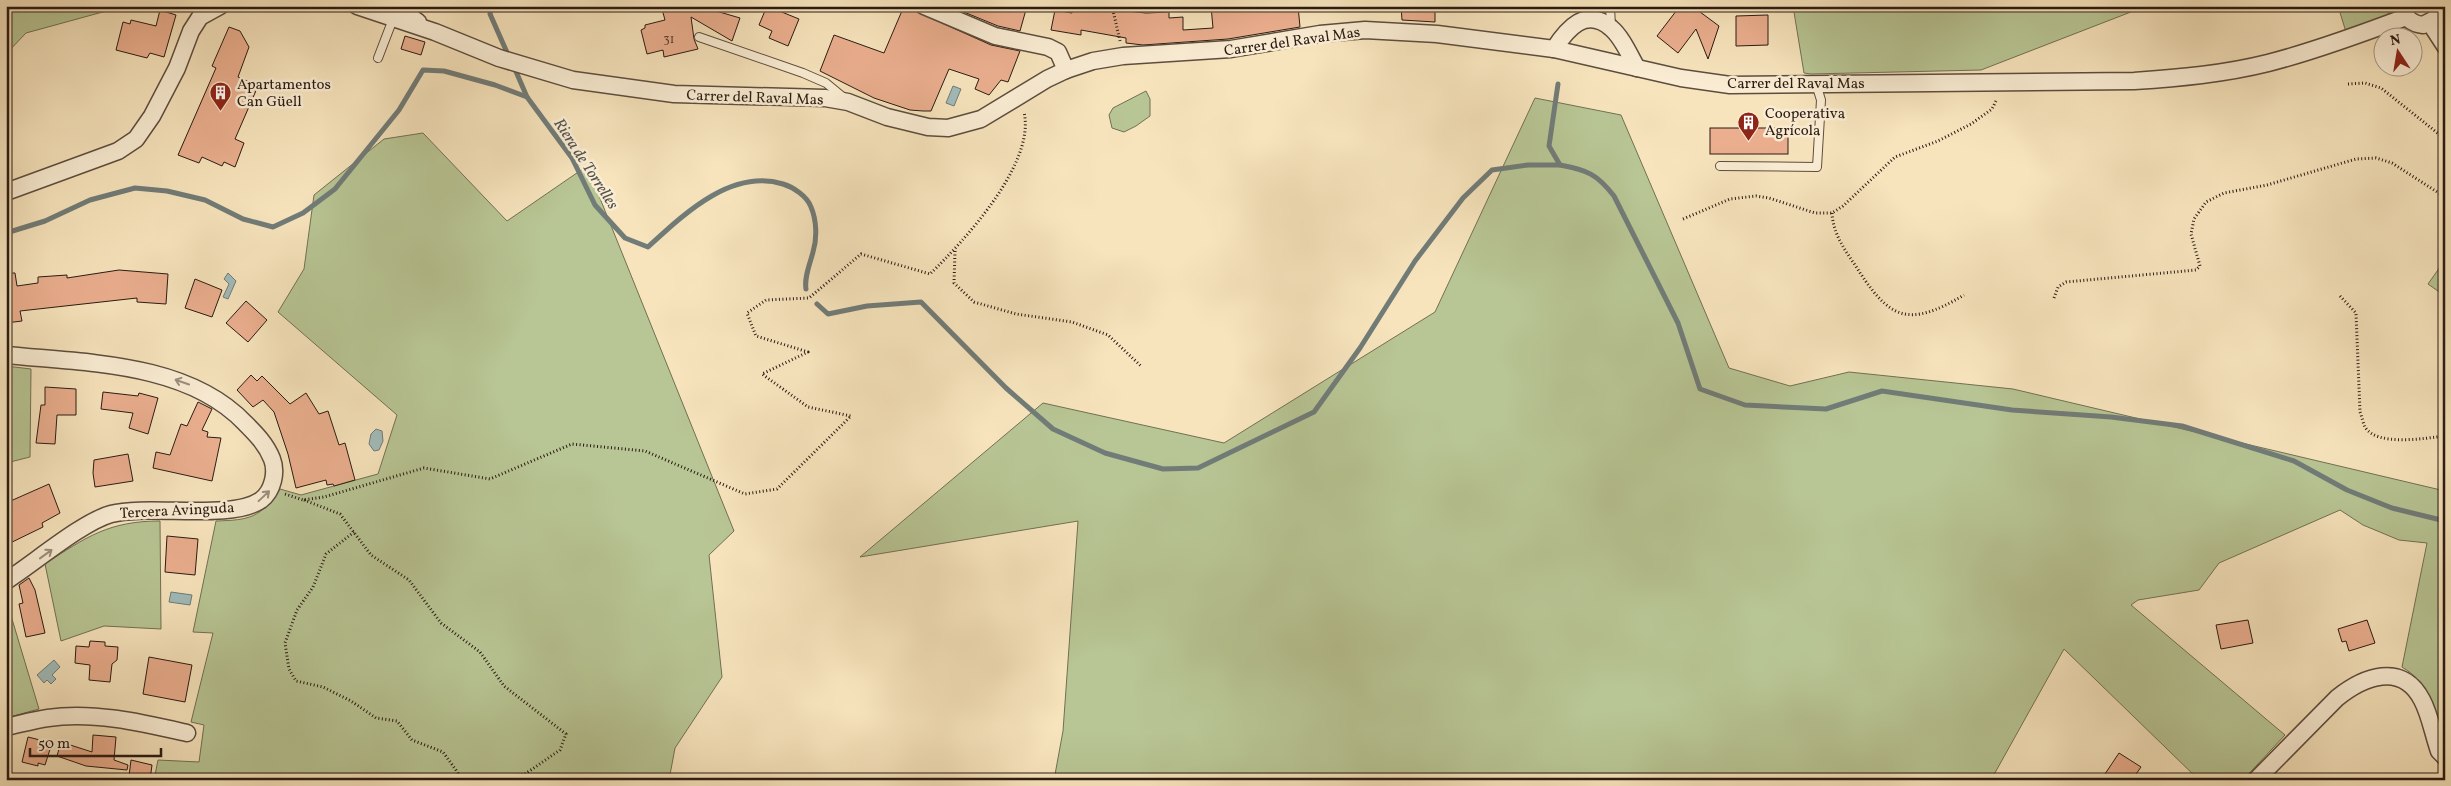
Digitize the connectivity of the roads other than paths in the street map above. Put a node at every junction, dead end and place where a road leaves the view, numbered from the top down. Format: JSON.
{"nodes":[{"id":1,"x":220,"y":6,"type":"edge"},
{"id":2,"x":357,"y":6,"type":"edge"},
{"id":3,"x":924,"y":6,"type":"edge"},
{"id":4,"x":1610,"y":6,"type":"edge"},
{"id":5,"x":2440,"y":6,"type":"edge"},
{"id":6,"x":2404,"y":12,"type":"edge"},
{"id":7,"x":394,"y":13,"type":"edge"},
{"id":8,"x":2430,"y":23,"type":"junction"},
{"id":9,"x":1611,"y":27,"type":"junction"},
{"id":10,"x":699,"y":37,"type":"dead end"},
{"id":11,"x":2445,"y":46,"type":"edge"},
{"id":12,"x":1554,"y":49,"type":"junction"},
{"id":13,"x":378,"y":58,"type":"dead end"},
{"id":14,"x":1637,"y":68,"type":"junction"},
{"id":15,"x":1066,"y":70,"type":"junction"},
{"id":16,"x":1816,"y":84,"type":"junction"},
{"id":17,"x":848,"y":102,"type":"junction"},
{"id":18,"x":1720,"y":166,"type":"dead end"},
{"id":19,"x":6,"y":192,"type":"edge"},
{"id":20,"x":6,"y":355,"type":"edge"},
{"id":21,"x":6,"y":582,"type":"edge"},
{"id":22,"x":6,"y":727,"type":"edge"},
{"id":23,"x":187,"y":733,"type":"dead end"},
{"id":24,"x":2445,"y":756,"type":"edge"},
{"id":25,"x":2256,"y":780,"type":"edge"}],
"edges":[{"from":1,"to":19,"type":"street"},
{"from":2,"to":7,"type":"street","name":"Carrer del Raval Mas"},
{"from":3,"to":15,"type":"street"},
{"from":4,"to":9,"type":"lane"},
{"from":5,"to":8,"type":"street"},
{"from":6,"to":8,"type":"street"},
{"from":6,"to":16,"type":"street","name":"Carrer del Raval Mas"},
{"from":7,"to":13,"type":"lane"},
{"from":7,"to":17,"type":"street","name":"Carrer del Raval Mas"},
{"from":8,"to":11,"type":"street"},
{"from":9,"to":12,"type":"street"},
{"from":9,"to":14,"type":"street"},
{"from":10,"to":17,"type":"lane"},
{"from":12,"to":14,"type":"street","name":"Carrer del Raval Mas"},
{"from":12,"to":15,"type":"street","name":"Carrer del Raval Mas"},
{"from":14,"to":16,"type":"street","name":"Carrer del Raval Mas"},
{"from":15,"to":17,"type":"street","name":"Carrer del Raval Mas"},
{"from":16,"to":18,"type":"lane"},
{"from":21,"to":20,"type":"street","name":"Tercera Avinguda","one_way":true},
{"from":22,"to":23,"type":"street"},
{"from":24,"to":25,"type":"street"}]}
